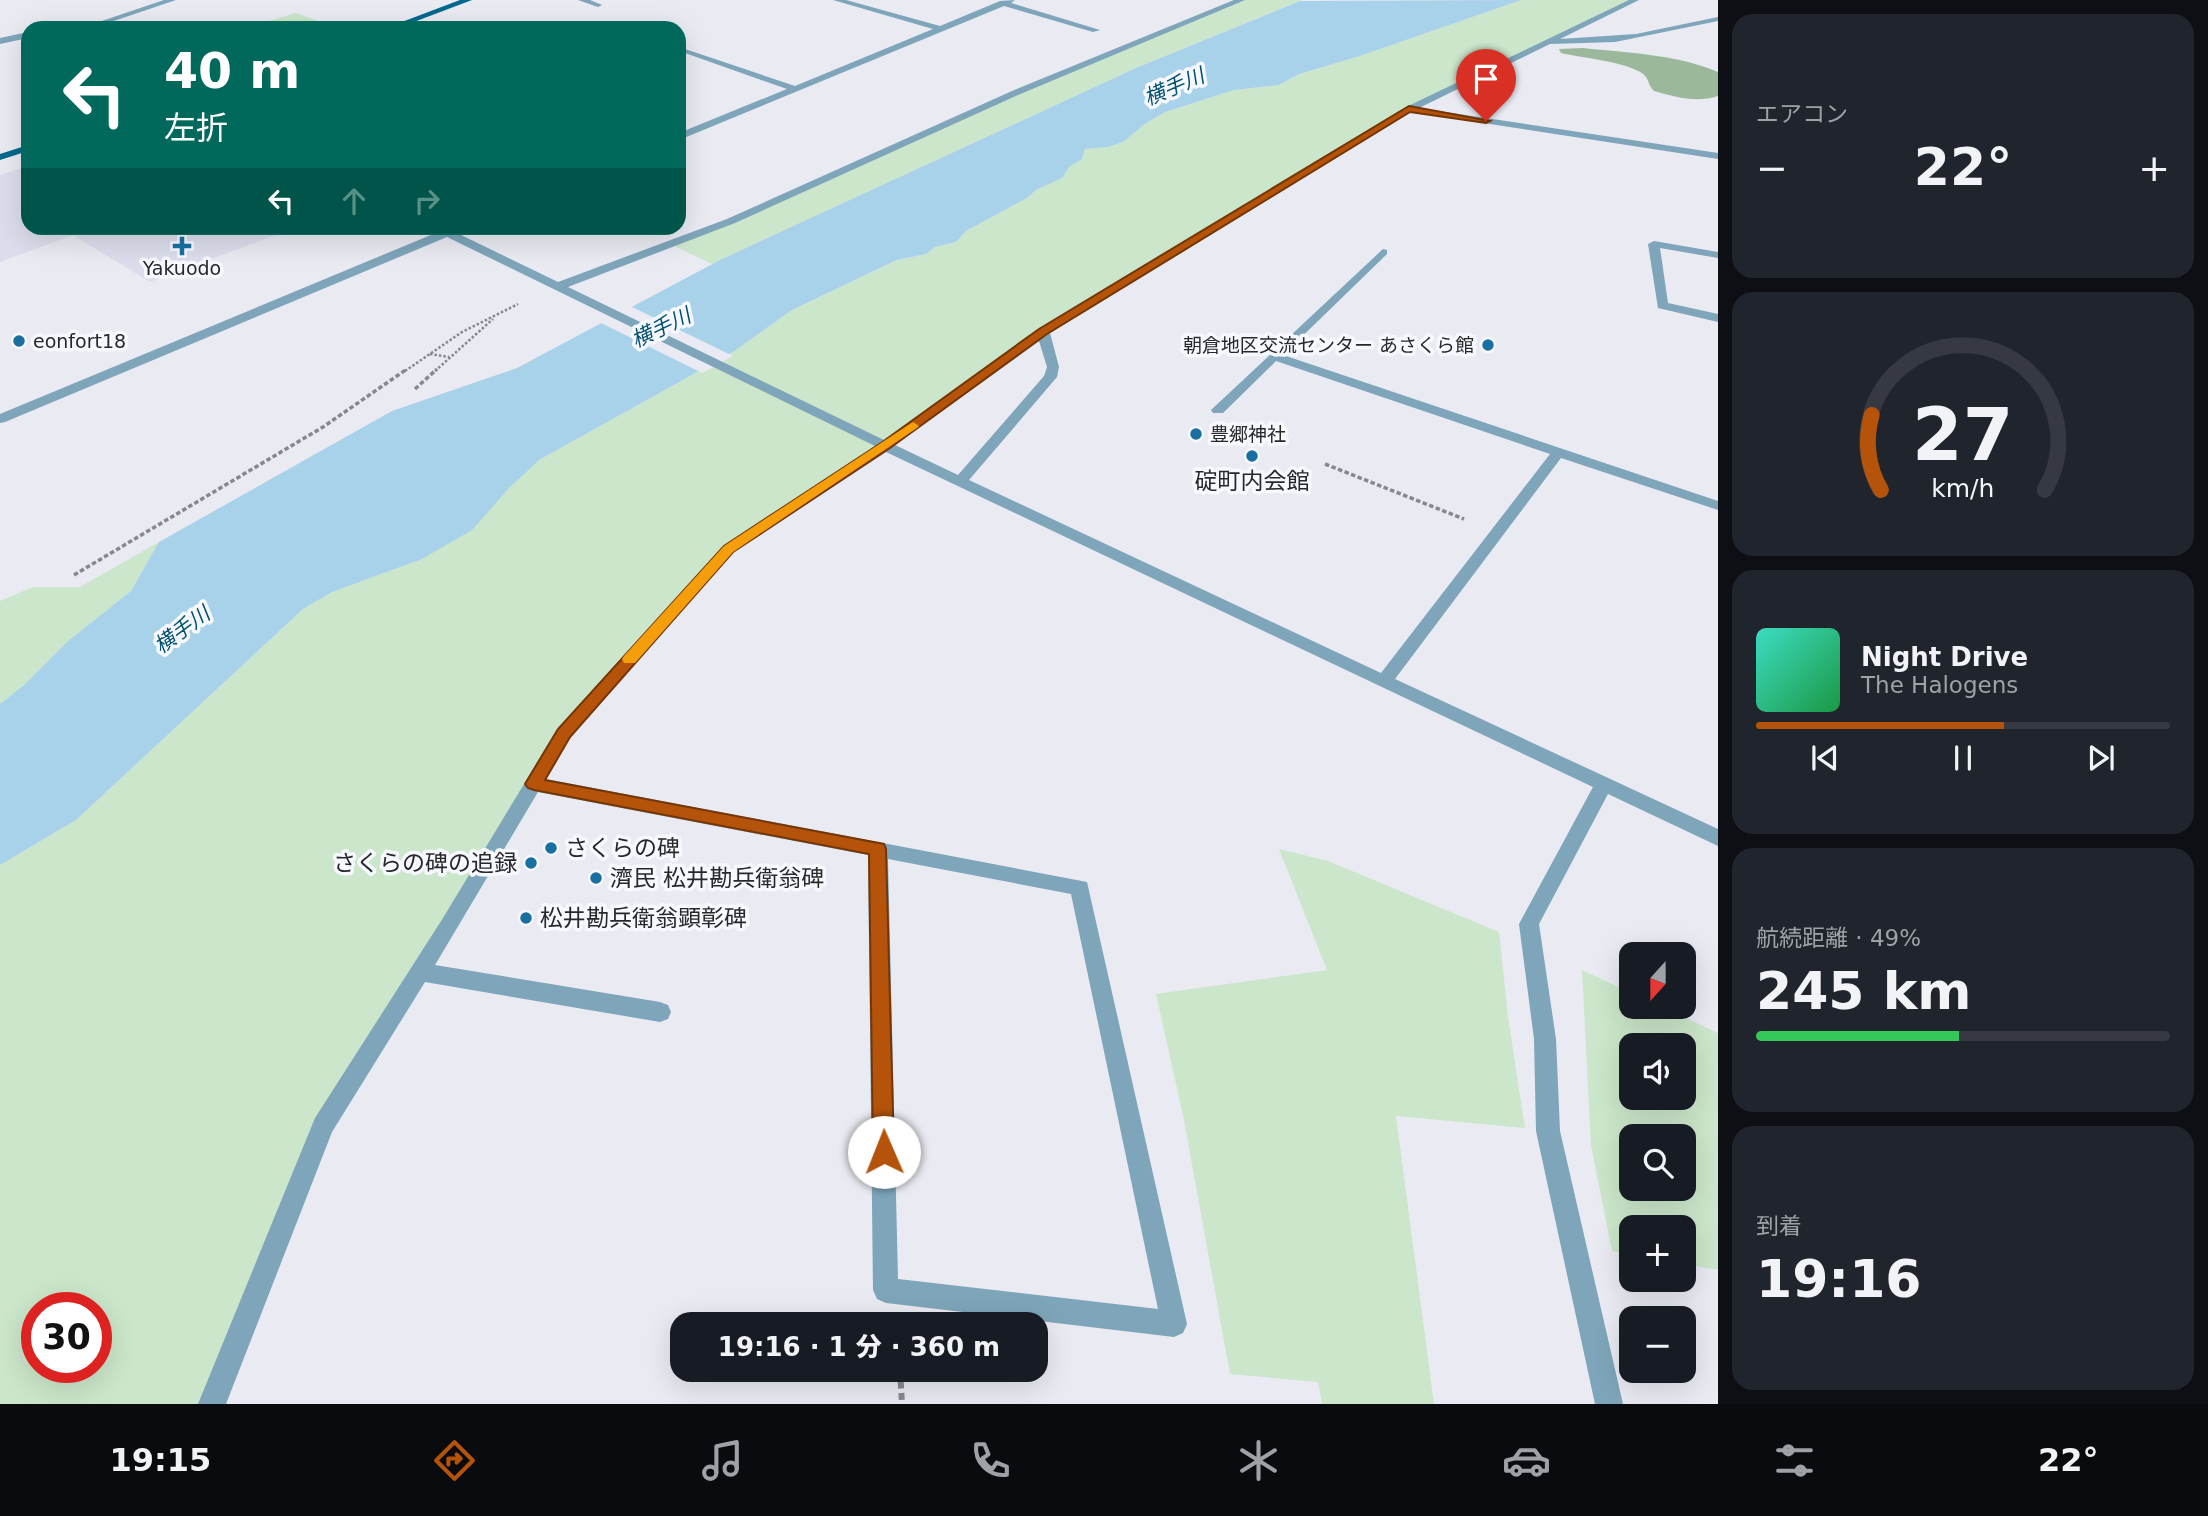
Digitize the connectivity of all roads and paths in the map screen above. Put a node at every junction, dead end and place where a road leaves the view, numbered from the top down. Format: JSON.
{"nodes":[{"id":1,"x":172,"y":0,"type":"edge"},
{"id":2,"x":468,"y":0,"type":"edge"},
{"id":3,"x":582,"y":0,"type":"edge"},
{"id":4,"x":837,"y":0,"type":"edge"},
{"id":5,"x":1241,"y":0,"type":"edge"},
{"id":6,"x":1634,"y":0,"type":"edge"},
{"id":7,"x":1007,"y":2,"type":"edge"},
{"id":8,"x":598,"y":5,"type":"dead end"},
{"id":9,"x":1718,"y":19,"type":"edge"},
{"id":10,"x":107,"y":21,"type":"edge"},
{"id":11,"x":410,"y":21,"type":"edge"},
{"id":12,"x":942,"y":29,"type":"junction"},
{"id":13,"x":1096,"y":30,"type":"dead end"},
{"id":14,"x":21,"y":36,"type":"edge"},
{"id":15,"x":0,"y":41,"type":"edge"},
{"id":16,"x":1547,"y":41,"type":"junction"},
{"id":17,"x":688,"y":51,"type":"dead end"},
{"id":18,"x":796,"y":89,"type":"junction"},
{"id":19,"x":1409,"y":109,"type":"junction"},
{"id":20,"x":686,"y":134,"type":"edge"},
{"id":21,"x":21,"y":150,"type":"edge"},
{"id":22,"x":1718,"y":156,"type":"edge"},
{"id":23,"x":0,"y":157,"type":"edge"},
{"id":24,"x":431,"y":235,"type":"edge"},
{"id":25,"x":454,"y":235,"type":"edge"},
{"id":26,"x":1383,"y":252,"type":"dead end"},
{"id":27,"x":1718,"y":255,"type":"edge"},
{"id":28,"x":563,"y":287,"type":"junction"},
{"id":29,"x":519,"y":304,"type":"dead end"},
{"id":30,"x":498,"y":314,"type":"junction"},
{"id":31,"x":1718,"y":318,"type":"edge"},
{"id":32,"x":1043,"y":332,"type":"junction"},
{"id":33,"x":430,"y":354,"type":"junction"},
{"id":34,"x":1274,"y":356,"type":"junction"},
{"id":35,"x":450,"y":358,"type":"junction"},
{"id":36,"x":415,"y":389,"type":"dead end"},
{"id":37,"x":1219,"y":410,"type":"dead end"},
{"id":38,"x":0,"y":419,"type":"edge"},
{"id":39,"x":886,"y":446,"type":"junction"},
{"id":40,"x":1559,"y":452,"type":"junction"},
{"id":41,"x":1325,"y":464,"type":"dead end"},
{"id":42,"x":960,"y":482,"type":"junction"},
{"id":43,"x":1718,"y":506,"type":"edge"},
{"id":44,"x":1497,"y":533,"type":"junction"},
{"id":45,"x":74,"y":575,"type":"dead end"},
{"id":46,"x":1385,"y":680,"type":"junction"},
{"id":47,"x":534,"y":784,"type":"junction"},
{"id":48,"x":1604,"y":784,"type":"junction"},
{"id":49,"x":1718,"y":838,"type":"edge"},
{"id":50,"x":877,"y":849,"type":"junction"},
{"id":51,"x":420,"y":972,"type":"junction"},
{"id":52,"x":660,"y":1012,"type":"dead end"},
{"id":53,"x":901,"y":1382,"type":"edge"},
{"id":54,"x":212,"y":1404,"type":"edge"},
{"id":55,"x":902,"y":1404,"type":"edge"},
{"id":56,"x":1609,"y":1404,"type":"edge"}],
"edges":[{"from":1,"to":10,"type":"street"},
{"from":2,"to":11,"type":"main road"},
{"from":3,"to":8,"type":"street"},
{"from":4,"to":12,"type":"street"},
{"from":5,"to":28,"type":"street"},
{"from":6,"to":16,"type":"street"},
{"from":7,"to":12,"type":"street"},
{"from":7,"to":13,"type":"street"},
{"from":9,"to":16,"type":"street"},
{"from":12,"to":18,"type":"street"},
{"from":14,"to":15,"type":"street"},
{"from":16,"to":19,"type":"street"},
{"from":17,"to":18,"type":"street"},
{"from":18,"to":20,"type":"street"},
{"from":19,"to":22,"type":"street"},
{"from":19,"to":32,"type":"street"},
{"from":21,"to":23,"type":"main road"},
{"from":24,"to":38,"type":"street"},
{"from":25,"to":28,"type":"street"},
{"from":26,"to":34,"type":"street"},
{"from":27,"to":31,"type":"street"},
{"from":28,"to":39,"type":"street"},
{"from":29,"to":30,"type":"path"},
{"from":30,"to":33,"type":"path"},
{"from":30,"to":35,"type":"path"},
{"from":32,"to":39,"type":"street"},
{"from":32,"to":42,"type":"street"},
{"from":33,"to":35,"type":"path"},
{"from":33,"to":45,"type":"path"},
{"from":34,"to":37,"type":"street"},
{"from":34,"to":40,"type":"street"},
{"from":35,"to":36,"type":"path"},
{"from":39,"to":42,"type":"street"},
{"from":39,"to":47,"type":"street"},
{"from":40,"to":43,"type":"street"},
{"from":40,"to":44,"type":"street"},
{"from":41,"to":44,"type":"path"},
{"from":42,"to":46,"type":"street"},
{"from":44,"to":46,"type":"street"},
{"from":46,"to":48,"type":"street"},
{"from":47,"to":50,"type":"street"},
{"from":47,"to":51,"type":"street"},
{"from":48,"to":49,"type":"street"},
{"from":48,"to":56,"type":"street"},
{"from":50,"to":50,"type":"street"},
{"from":51,"to":52,"type":"street"},
{"from":51,"to":54,"type":"street"},
{"from":53,"to":55,"type":"path"}]}
